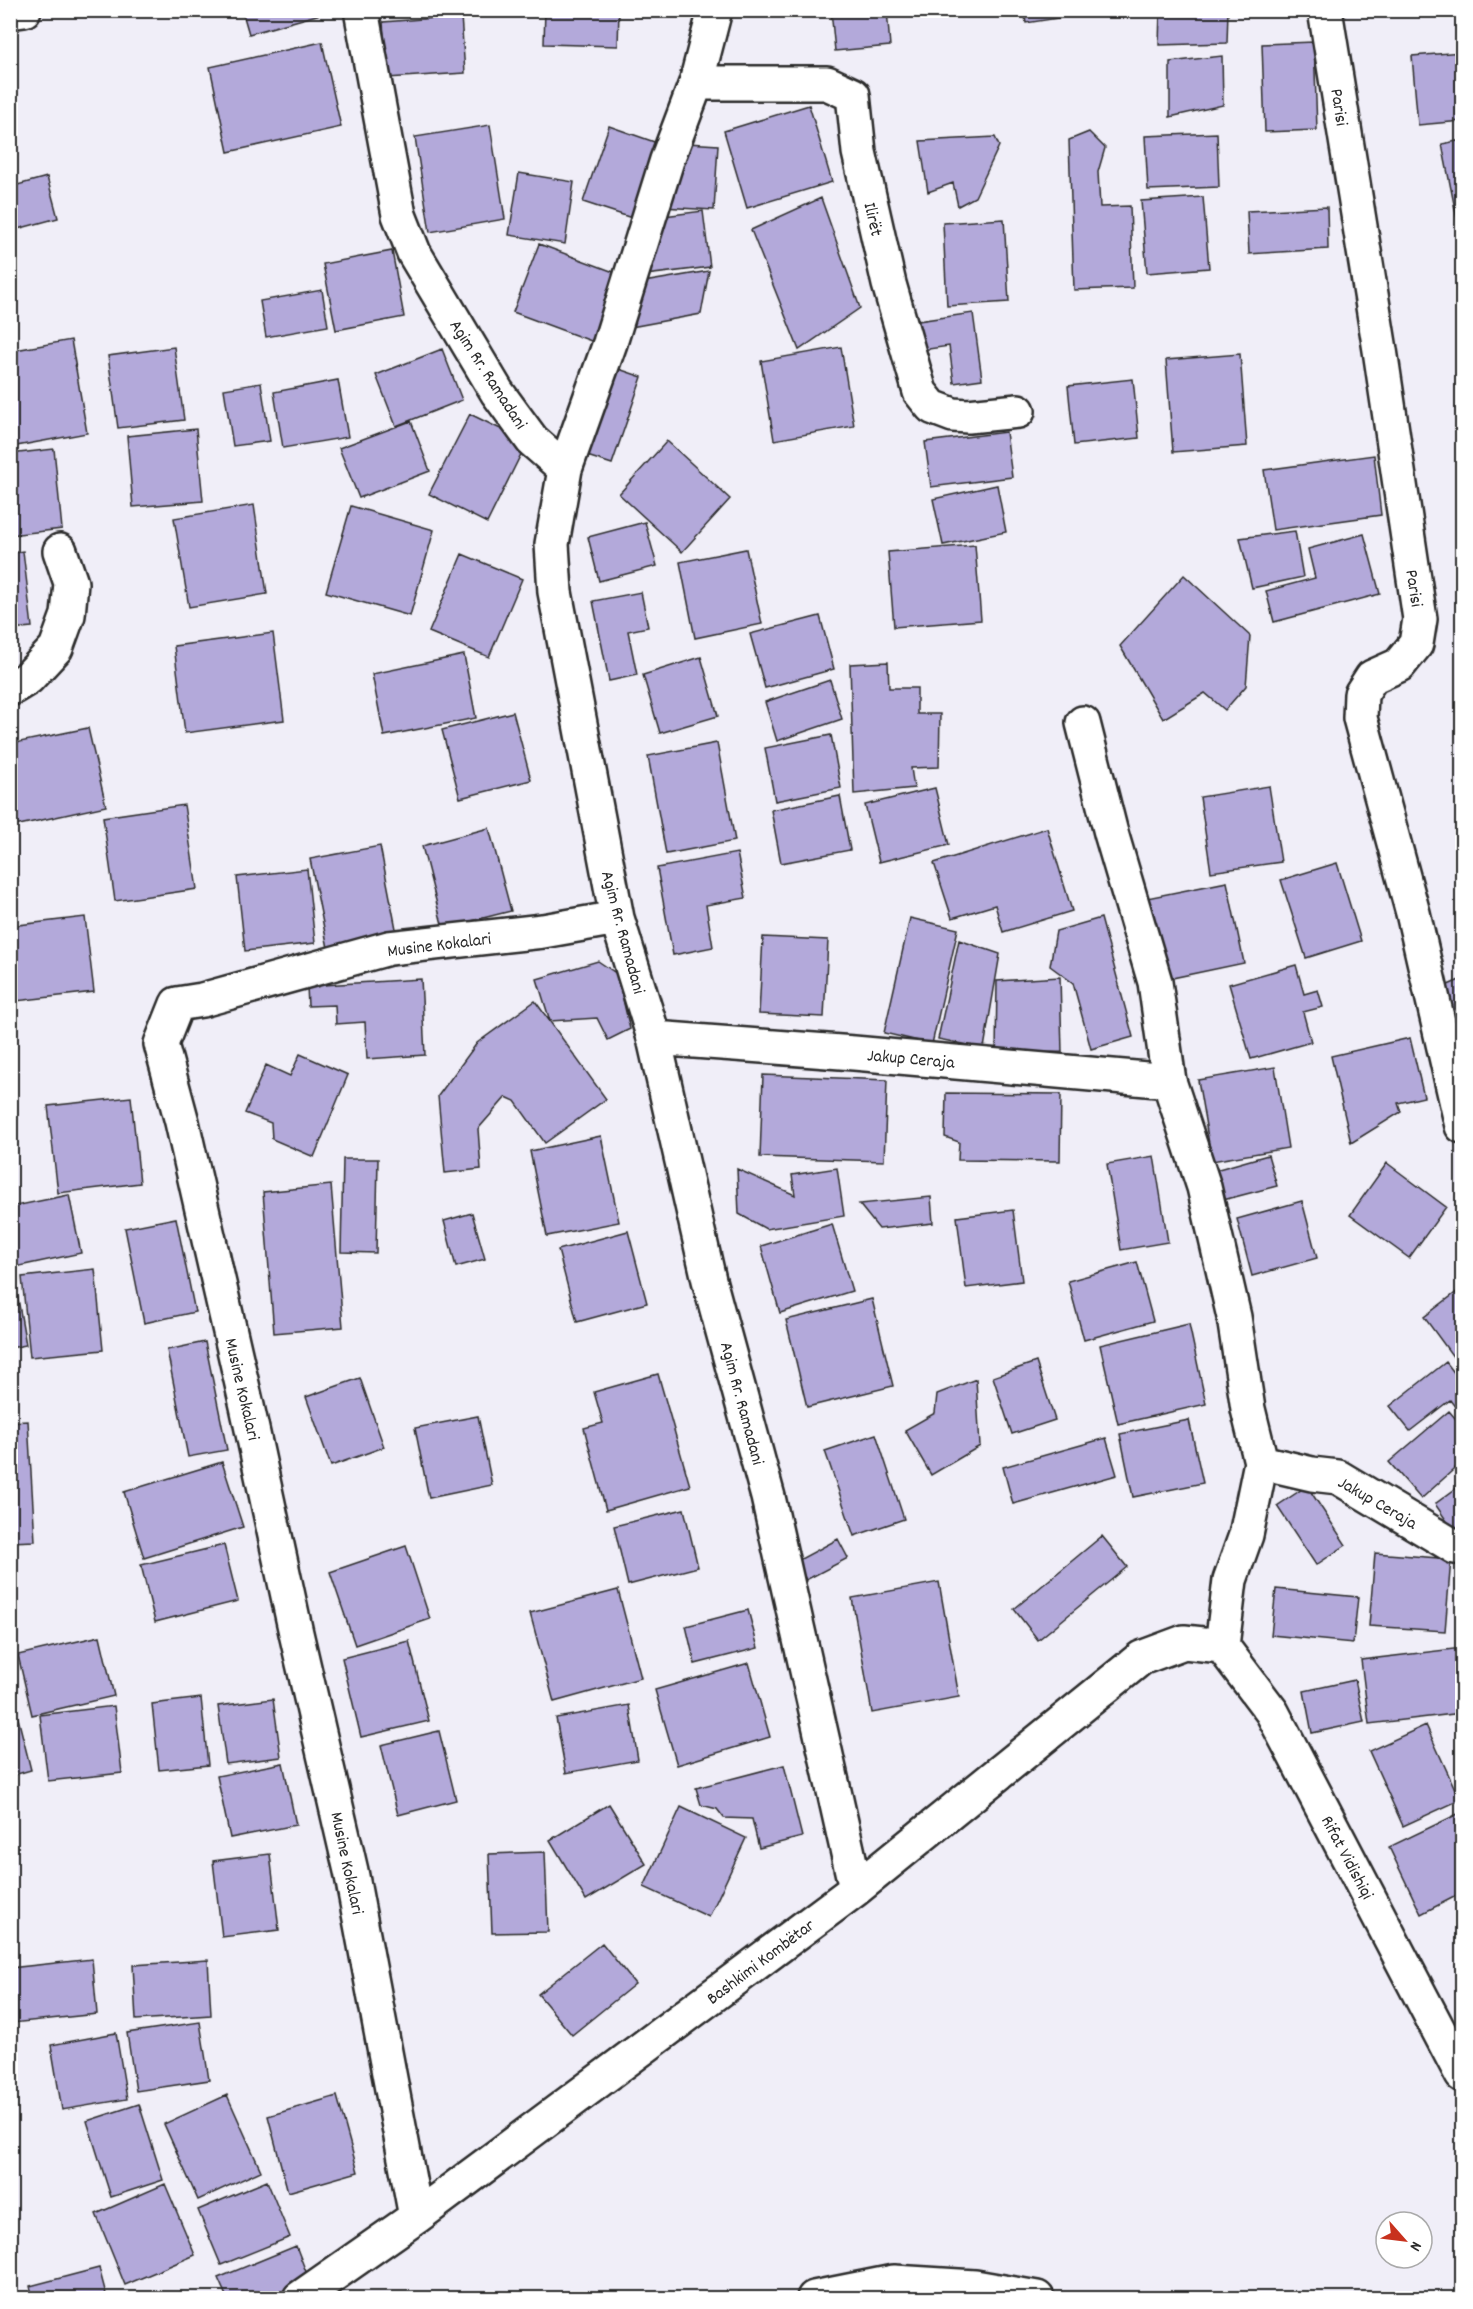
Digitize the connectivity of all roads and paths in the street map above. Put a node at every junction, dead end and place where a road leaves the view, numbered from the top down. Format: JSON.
{"nodes":[{"id":1,"x":24,"y":10,"type":"edge"},
{"id":2,"x":361,"y":10,"type":"edge"},
{"id":3,"x":715,"y":10,"type":"edge"},
{"id":4,"x":10,"y":12,"type":"edge"},
{"id":5,"x":1326,"y":16,"type":"dead end"},
{"id":6,"x":696,"y":83,"type":"junction"},
{"id":7,"x":1018,"y":411,"type":"dead end"},
{"id":8,"x":565,"y":469,"type":"junction"},
{"id":9,"x":60,"y":551,"type":"dead end"},
{"id":10,"x":10,"y":689,"type":"edge"},
{"id":11,"x":1083,"y":723,"type":"dead end"},
{"id":12,"x":617,"y":918,"type":"junction"},
{"id":13,"x":654,"y":1038,"type":"junction"},
{"id":14,"x":1169,"y":1081,"type":"junction"},
{"id":15,"x":1462,"y":1122,"type":"edge"},
{"id":16,"x":1261,"y":1462,"type":"junction"},
{"id":17,"x":1455,"y":1547,"type":"dead end"},
{"id":18,"x":1222,"y":1646,"type":"junction"},
{"id":19,"x":856,"y":1889,"type":"junction"},
{"id":20,"x":1462,"y":2075,"type":"edge"},
{"id":21,"x":416,"y":2217,"type":"junction"},
{"id":22,"x":1018,"y":2296,"type":"edge"},
{"id":23,"x":300,"y":2298,"type":"edge"},
{"id":24,"x":814,"y":2298,"type":"edge"}],
"edges":[{"from":1,"to":4,"type":"street"},
{"from":2,"to":8,"type":"street","name":"Agim Rr. Ramadani"},
{"from":3,"to":6,"type":"street"},
{"from":5,"to":15,"type":"street","name":"Parisi"},
{"from":6,"to":7,"type":"street","name":"Ilirët"},
{"from":6,"to":8,"type":"street"},
{"from":8,"to":12,"type":"street","name":"Agim Rr. Ramadani"},
{"from":9,"to":10,"type":"street"},
{"from":11,"to":14,"type":"street"},
{"from":12,"to":13,"type":"street","name":"Agim Rr. Ramadani"},
{"from":12,"to":21,"type":"street","name":"Musine Kokalari"},
{"from":13,"to":14,"type":"street","name":"Jakup Ceraja"},
{"from":13,"to":19,"type":"street","name":"Agim Rr. Ramadani"},
{"from":14,"to":16,"type":"street"},
{"from":16,"to":17,"type":"street","name":"Jakup Ceraja"},
{"from":16,"to":18,"type":"street"},
{"from":18,"to":19,"type":"street","name":"Bashkimi Kombëtar"},
{"from":18,"to":20,"type":"street","name":"Rifat Vidishiqi"},
{"from":19,"to":21,"type":"street","name":"Bashkimi Kombëtar"},
{"from":21,"to":23,"type":"street","name":"Bashkimi Kombëtar"},
{"from":22,"to":24,"type":"street"}]}
